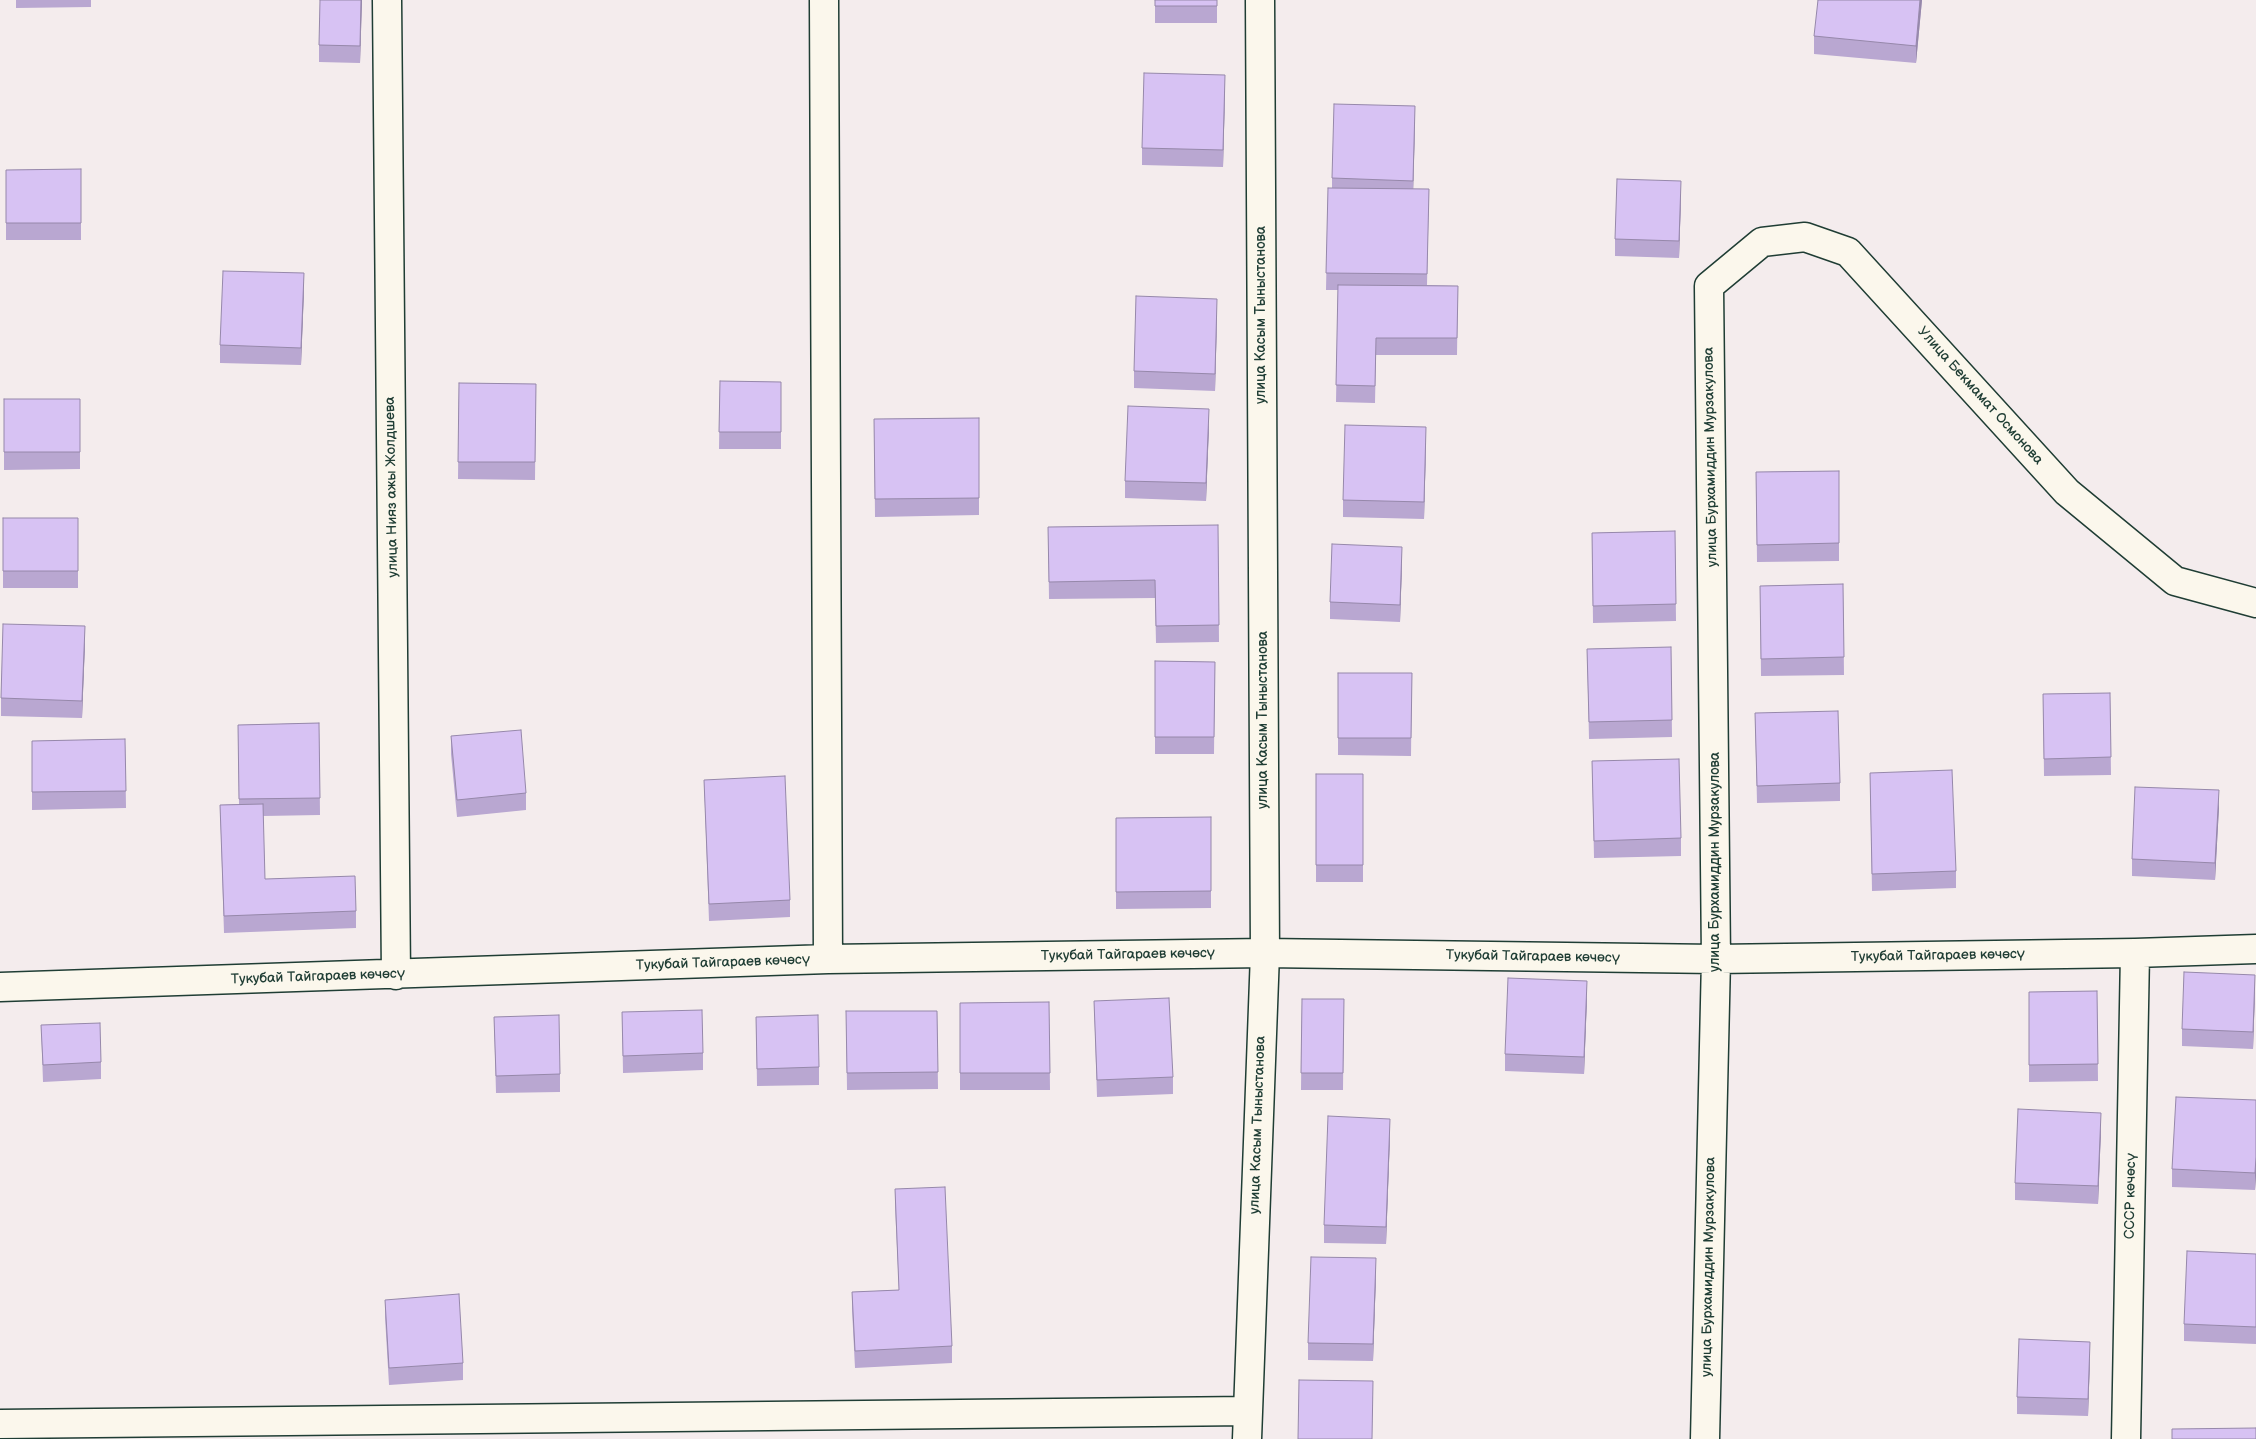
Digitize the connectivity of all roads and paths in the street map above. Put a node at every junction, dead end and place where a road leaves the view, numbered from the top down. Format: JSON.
{"nodes":[{"id":1,"x":387,"y":0,"type":"edge"},
{"id":2,"x":824,"y":0,"type":"edge"},
{"id":3,"x":1260,"y":0,"type":"edge"},
{"id":4,"x":1709,"y":286,"type":"joint"},
{"id":5,"x":2256,"y":603,"type":"edge"},
{"id":6,"x":2256,"y":949,"type":"edge"},
{"id":7,"x":1265,"y":953,"type":"junction"},
{"id":8,"x":2136,"y":953,"type":"junction"},
{"id":9,"x":828,"y":959,"type":"junction"},
{"id":10,"x":1716,"y":959,"type":"junction"},
{"id":11,"x":396,"y":974,"type":"junction"},
{"id":12,"x":0,"y":986,"type":"edge"},
{"id":13,"x":1248,"y":1411,"type":"junction"},
{"id":14,"x":0,"y":1424,"type":"edge"},
{"id":15,"x":1247,"y":1439,"type":"edge"},
{"id":16,"x":1705,"y":1439,"type":"edge"},
{"id":17,"x":2126,"y":1439,"type":"edge"}],
"edges":[{"from":1,"to":11,"type":"street","name":"улица Нияз ажы Жолдшева"},
{"from":2,"to":9,"type":"street"},
{"from":3,"to":7,"type":"street","name":"улица Касым Тыныстанова"},
{"from":4,"to":5,"type":"street","name":"Улица Бекмамат Осмонова"},
{"from":4,"to":10,"type":"street","name":"улица Бурхамиддин Мурзакулова"},
{"from":6,"to":8,"type":"street","name":"Тукубай Тайгараев көчөсү"},
{"from":7,"to":9,"type":"street","name":"Тукубай Тайгараев көчөсү"},
{"from":7,"to":10,"type":"street","name":"Тукубай Тайгараев көчөсү"},
{"from":7,"to":13,"type":"street","name":"улица Касым Тыныстанова"},
{"from":8,"to":10,"type":"street","name":"Тукубай Тайгараев көчөсү"},
{"from":8,"to":17,"type":"street","name":"СССР көчөсү"},
{"from":9,"to":11,"type":"street","name":"Тукубай Тайгараев көчөсү"},
{"from":10,"to":16,"type":"street","name":"улица Бурхамиддин Мурзакулова"},
{"from":11,"to":12,"type":"street","name":"Тукубай Тайгараев көчөсү"},
{"from":13,"to":14,"type":"street"},
{"from":13,"to":15,"type":"street","name":"улица Касым Тыныстанова"}]}
